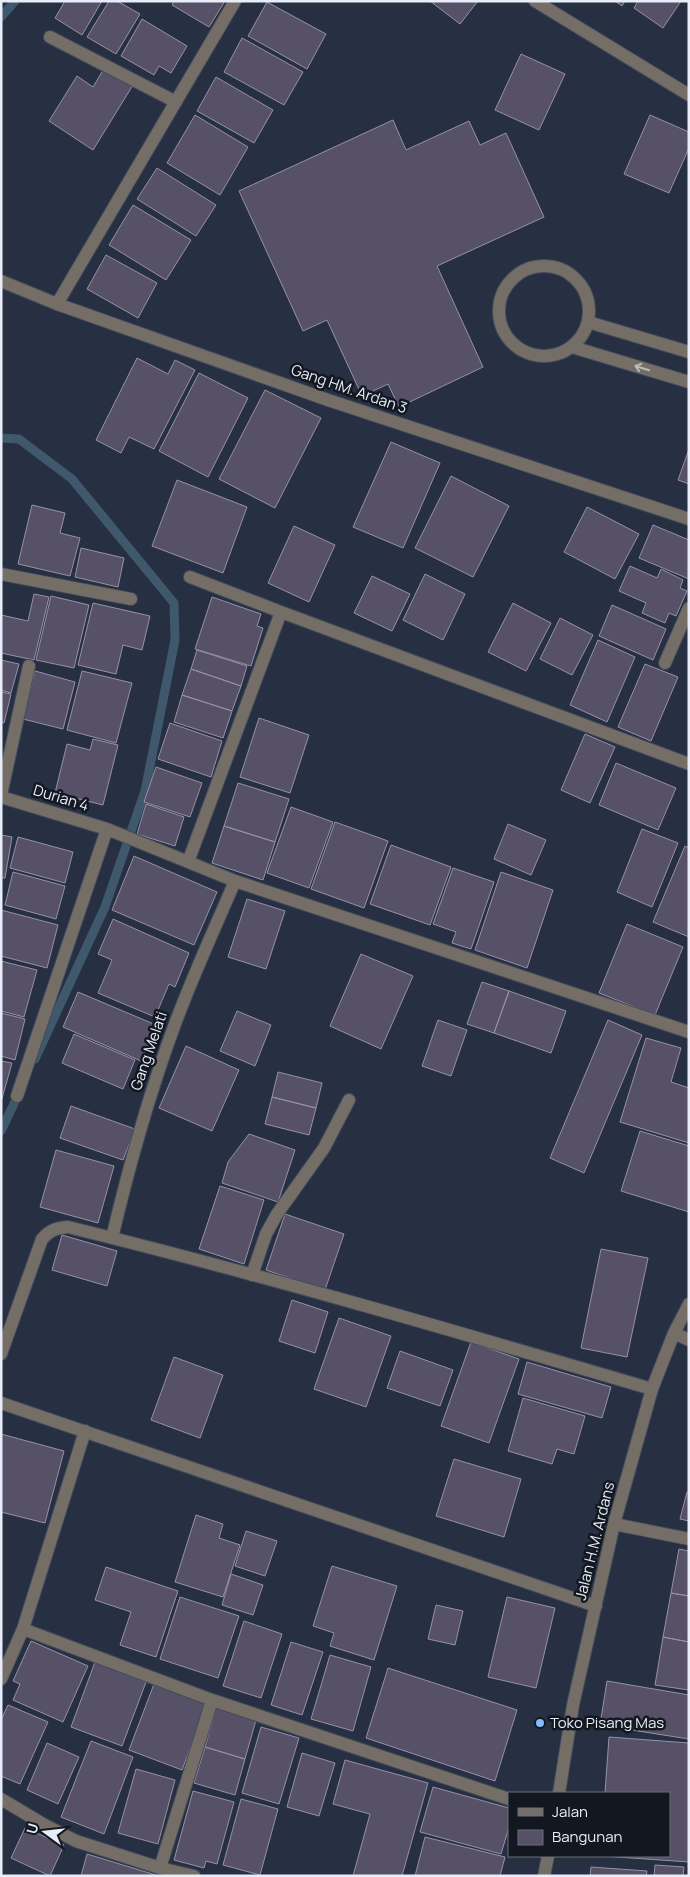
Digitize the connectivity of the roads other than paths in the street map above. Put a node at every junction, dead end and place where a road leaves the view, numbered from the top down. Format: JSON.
{"nodes":[{"id":1,"x":235,"y":1,"type":"edge"},
{"id":2,"x":535,"y":1,"type":"edge"},
{"id":3,"x":50,"y":37,"type":"dead end"},
{"id":4,"x":689,"y":95,"type":"edge"},
{"id":5,"x":176,"y":102,"type":"junction"},
{"id":6,"x":1,"y":281,"type":"edge"},
{"id":7,"x":57,"y":304,"type":"junction"},
{"id":8,"x":588,"y":322,"type":"junction"},
{"id":9,"x":572,"y":347,"type":"junction"},
{"id":10,"x":689,"y":352,"type":"edge"},
{"id":11,"x":689,"y":382,"type":"edge"},
{"id":12,"x":689,"y":520,"type":"edge"},
{"id":13,"x":1,"y":574,"type":"edge"},
{"id":14,"x":190,"y":577,"type":"dead end"},
{"id":15,"x":131,"y":599,"type":"dead end"},
{"id":16,"x":689,"y":608,"type":"edge"},
{"id":17,"x":281,"y":612,"type":"junction"},
{"id":18,"x":665,"y":663,"type":"dead end"},
{"id":19,"x":29,"y":666,"type":"dead end"},
{"id":20,"x":689,"y":764,"type":"edge"},
{"id":21,"x":1,"y":796,"type":"edge"},
{"id":22,"x":109,"y":830,"type":"junction"},
{"id":23,"x":188,"y":862,"type":"junction"},
{"id":24,"x":235,"y":881,"type":"junction"},
{"id":25,"x":689,"y":1032,"type":"edge"},
{"id":26,"x":17,"y":1096,"type":"dead end"},
{"id":27,"x":349,"y":1100,"type":"dead end"},
{"id":28,"x":112,"y":1238,"type":"junction"},
{"id":29,"x":252,"y":1275,"type":"junction"},
{"id":30,"x":689,"y":1304,"type":"edge"},
{"id":31,"x":674,"y":1333,"type":"junction"},
{"id":32,"x":689,"y":1340,"type":"edge"},
{"id":33,"x":1,"y":1354,"type":"edge"},
{"id":34,"x":652,"y":1389,"type":"junction"},
{"id":35,"x":1,"y":1403,"type":"edge"},
{"id":36,"x":85,"y":1431,"type":"junction"},
{"id":37,"x":614,"y":1524,"type":"junction"},
{"id":38,"x":689,"y":1539,"type":"edge"},
{"id":39,"x":596,"y":1606,"type":"junction"},
{"id":40,"x":23,"y":1629,"type":"junction"},
{"id":41,"x":8,"y":1651,"type":"edge"},
{"id":42,"x":1,"y":1679,"type":"edge"},
{"id":43,"x":212,"y":1700,"type":"junction"},
{"id":44,"x":559,"y":1792,"type":"edge"},
{"id":45,"x":1,"y":1799,"type":"edge"},
{"id":46,"x":508,"y":1799,"type":"edge"},
{"id":47,"x":548,"y":1857,"type":"edge"},
{"id":48,"x":160,"y":1868,"type":"junction"},
{"id":49,"x":194,"y":1876,"type":"edge"},
{"id":50,"x":544,"y":1876,"type":"edge"}],
"edges":[{"from":1,"to":5,"type":"street"},
{"from":2,"to":4,"type":"street"},
{"from":3,"to":5,"type":"street"},
{"from":5,"to":7,"type":"street"},
{"from":6,"to":7,"type":"street","name":"Gang HM. Ardan 3"},
{"from":7,"to":12,"type":"street","name":"Gang HM. Ardan 3"},
{"from":8,"to":9,"type":"street"},
{"from":8,"to":9,"type":"street"},
{"from":8,"to":10,"type":"street"},
{"from":11,"to":9,"type":"street","one_way":true},
{"from":13,"to":15,"type":"street"},
{"from":14,"to":17,"type":"street"},
{"from":16,"to":18,"type":"street"},
{"from":17,"to":20,"type":"street"},
{"from":17,"to":23,"type":"street"},
{"from":19,"to":21,"type":"street"},
{"from":21,"to":22,"type":"street","name":"Durian 4"},
{"from":22,"to":23,"type":"street","name":"Durian 4"},
{"from":22,"to":26,"type":"street"},
{"from":23,"to":24,"type":"street","name":"Durian 4"},
{"from":24,"to":25,"type":"street","name":"Durian 4"},
{"from":24,"to":28,"type":"street","name":"Gang Melati"},
{"from":27,"to":29,"type":"street"},
{"from":28,"to":29,"type":"street"},
{"from":28,"to":33,"type":"street"},
{"from":29,"to":34,"type":"street"},
{"from":30,"to":31,"type":"street","name":"Jalan H.M. Ardans"},
{"from":31,"to":32,"type":"street"},
{"from":31,"to":34,"type":"street","name":"Jalan H.M. Ardans"},
{"from":34,"to":37,"type":"street","name":"Jalan H.M. Ardans"},
{"from":35,"to":36,"type":"street"},
{"from":36,"to":39,"type":"street"},
{"from":36,"to":40,"type":"street"},
{"from":37,"to":38,"type":"street"},
{"from":37,"to":39,"type":"street","name":"Jalan H.M. Ardans"},
{"from":39,"to":44,"type":"street","name":"Jalan H.M. Ardans"},
{"from":40,"to":41,"type":"street"},
{"from":40,"to":43,"type":"street"},
{"from":41,"to":42,"type":"street"},
{"from":43,"to":46,"type":"street"},
{"from":43,"to":48,"type":"street"},
{"from":45,"to":48,"type":"street"},
{"from":47,"to":50,"type":"street"},
{"from":48,"to":49,"type":"street"}]}
